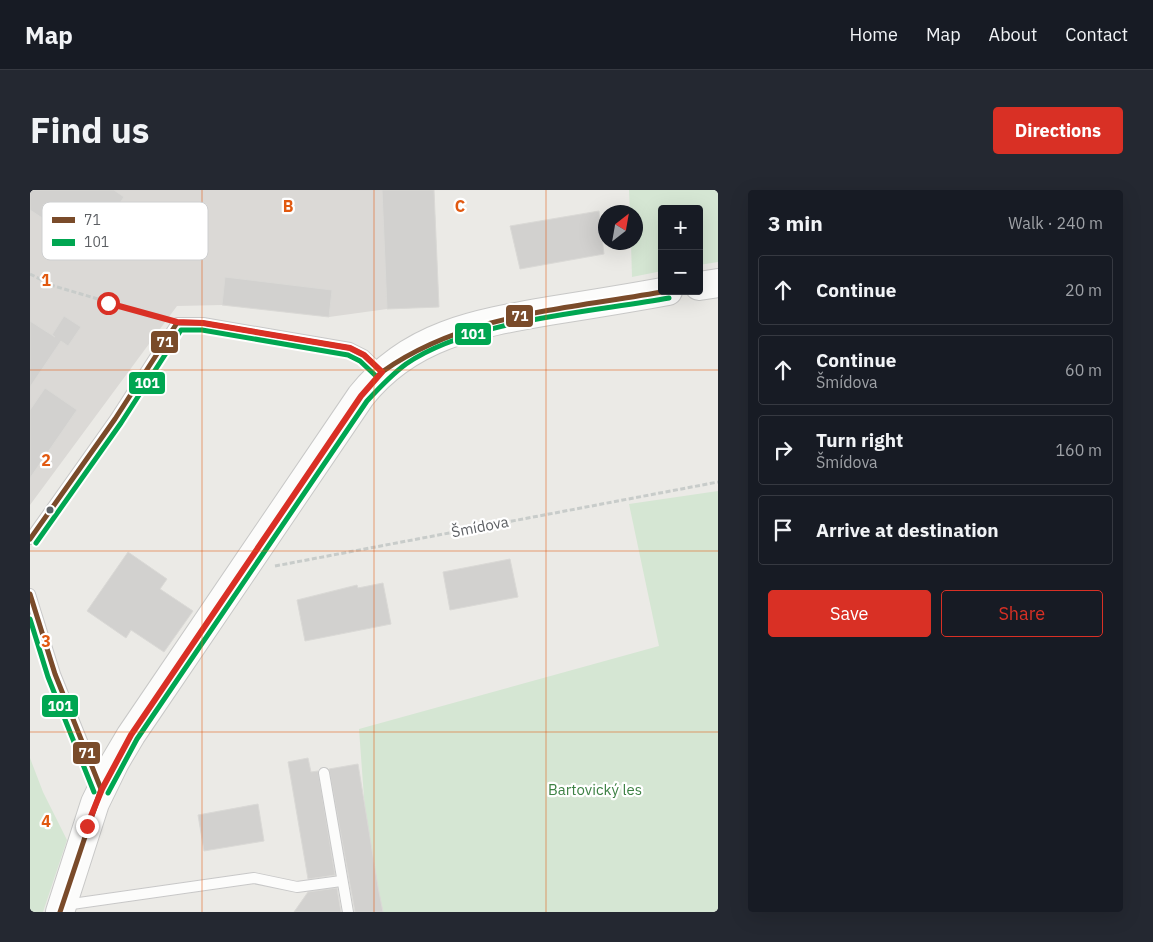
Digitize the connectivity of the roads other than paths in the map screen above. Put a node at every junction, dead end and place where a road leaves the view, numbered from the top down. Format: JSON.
{"nodes":[{"id":1,"x":718,"y":283,"type":"edge"},
{"id":2,"x":703,"y":285,"type":"edge"},
{"id":3,"x":658,"y":293,"type":"edge"},
{"id":4,"x":382,"y":372,"type":"junction"},
{"id":5,"x":30,"y":539,"type":"edge"},
{"id":6,"x":30,"y":594,"type":"edge"},
{"id":7,"x":324,"y":772,"type":"dead end"},
{"id":8,"x":102,"y":789,"type":"junction"},
{"id":9,"x":342,"y":881,"type":"junction"},
{"id":10,"x":61,"y":909,"type":"edge"},
{"id":11,"x":348,"y":912,"type":"edge"}],
"edges":[{"from":1,"to":2,"type":"street"},
{"from":3,"to":4,"type":"street"},
{"from":4,"to":5,"type":"lane"},
{"from":4,"to":8,"type":"street"},
{"from":6,"to":8,"type":"lane"},
{"from":7,"to":9,"type":"lane"},
{"from":8,"to":10,"type":"street"},
{"from":9,"to":10,"type":"lane"},
{"from":9,"to":11,"type":"lane"}]}
